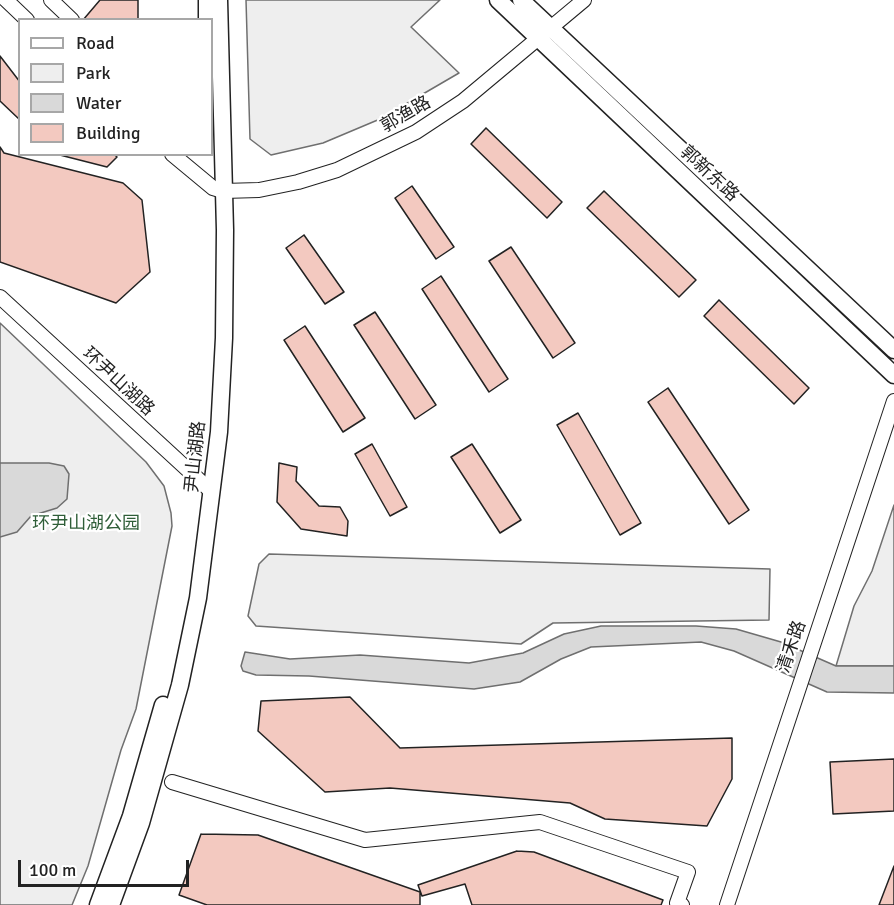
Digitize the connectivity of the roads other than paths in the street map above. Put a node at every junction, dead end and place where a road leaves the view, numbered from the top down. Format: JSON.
{"nodes":[{"id":1,"x":6,"y":0,"type":"edge"},
{"id":2,"x":51,"y":0,"type":"edge"},
{"id":3,"x":207,"y":0,"type":"edge"},
{"id":4,"x":219,"y":0,"type":"edge"},
{"id":5,"x":498,"y":0,"type":"edge"},
{"id":6,"x":521,"y":0,"type":"edge"},
{"id":7,"x":584,"y":0,"type":"edge"},
{"id":8,"x":65,"y":17,"type":"edge"},
{"id":9,"x":25,"y":18,"type":"edge"},
{"id":10,"x":207,"y":18,"type":"edge"},
{"id":11,"x":543,"y":33,"type":"junction"},
{"id":12,"x":213,"y":152,"type":"edge"},
{"id":13,"x":175,"y":156,"type":"edge"},
{"id":14,"x":218,"y":190,"type":"junction"},
{"id":15,"x":0,"y":297,"type":"edge"},
{"id":16,"x":894,"y":350,"type":"edge"},
{"id":17,"x":894,"y":375,"type":"edge"},
{"id":18,"x":894,"y":401,"type":"edge"},
{"id":19,"x":208,"y":488,"type":"junction"},
{"id":20,"x":172,"y":782,"type":"dead end"},
{"id":21,"x":98,"y":905,"type":"edge"},
{"id":22,"x":111,"y":905,"type":"edge"},
{"id":23,"x":682,"y":905,"type":"edge"},
{"id":24,"x":726,"y":905,"type":"edge"}],
"edges":[{"from":1,"to":9,"type":"street"},
{"from":2,"to":8,"type":"street"},
{"from":3,"to":10,"type":"main road"},
{"from":4,"to":14,"type":"main road","name":"尹山湖路"},
{"from":5,"to":11,"type":"main road","name":"郭新东路"},
{"from":6,"to":11,"type":"main road","name":"郭新东路"},
{"from":7,"to":11,"type":"street","name":"郭渔路"},
{"from":11,"to":14,"type":"street","name":"郭渔路"},
{"from":11,"to":16,"type":"main road","name":"郭新东路"},
{"from":11,"to":17,"type":"main road","name":"郭新东路"},
{"from":12,"to":14,"type":"main road","name":"尹山湖路"},
{"from":13,"to":14,"type":"street"},
{"from":14,"to":19,"type":"main road","name":"尹山湖路"},
{"from":15,"to":19,"type":"street","name":"环尹山湖路"},
{"from":18,"to":24,"type":"street","name":"清禾路"},
{"from":19,"to":21,"type":"main road","name":"尹山湖路"},
{"from":19,"to":22,"type":"main road","name":"尹山湖路"},
{"from":20,"to":23,"type":"street"}]}
